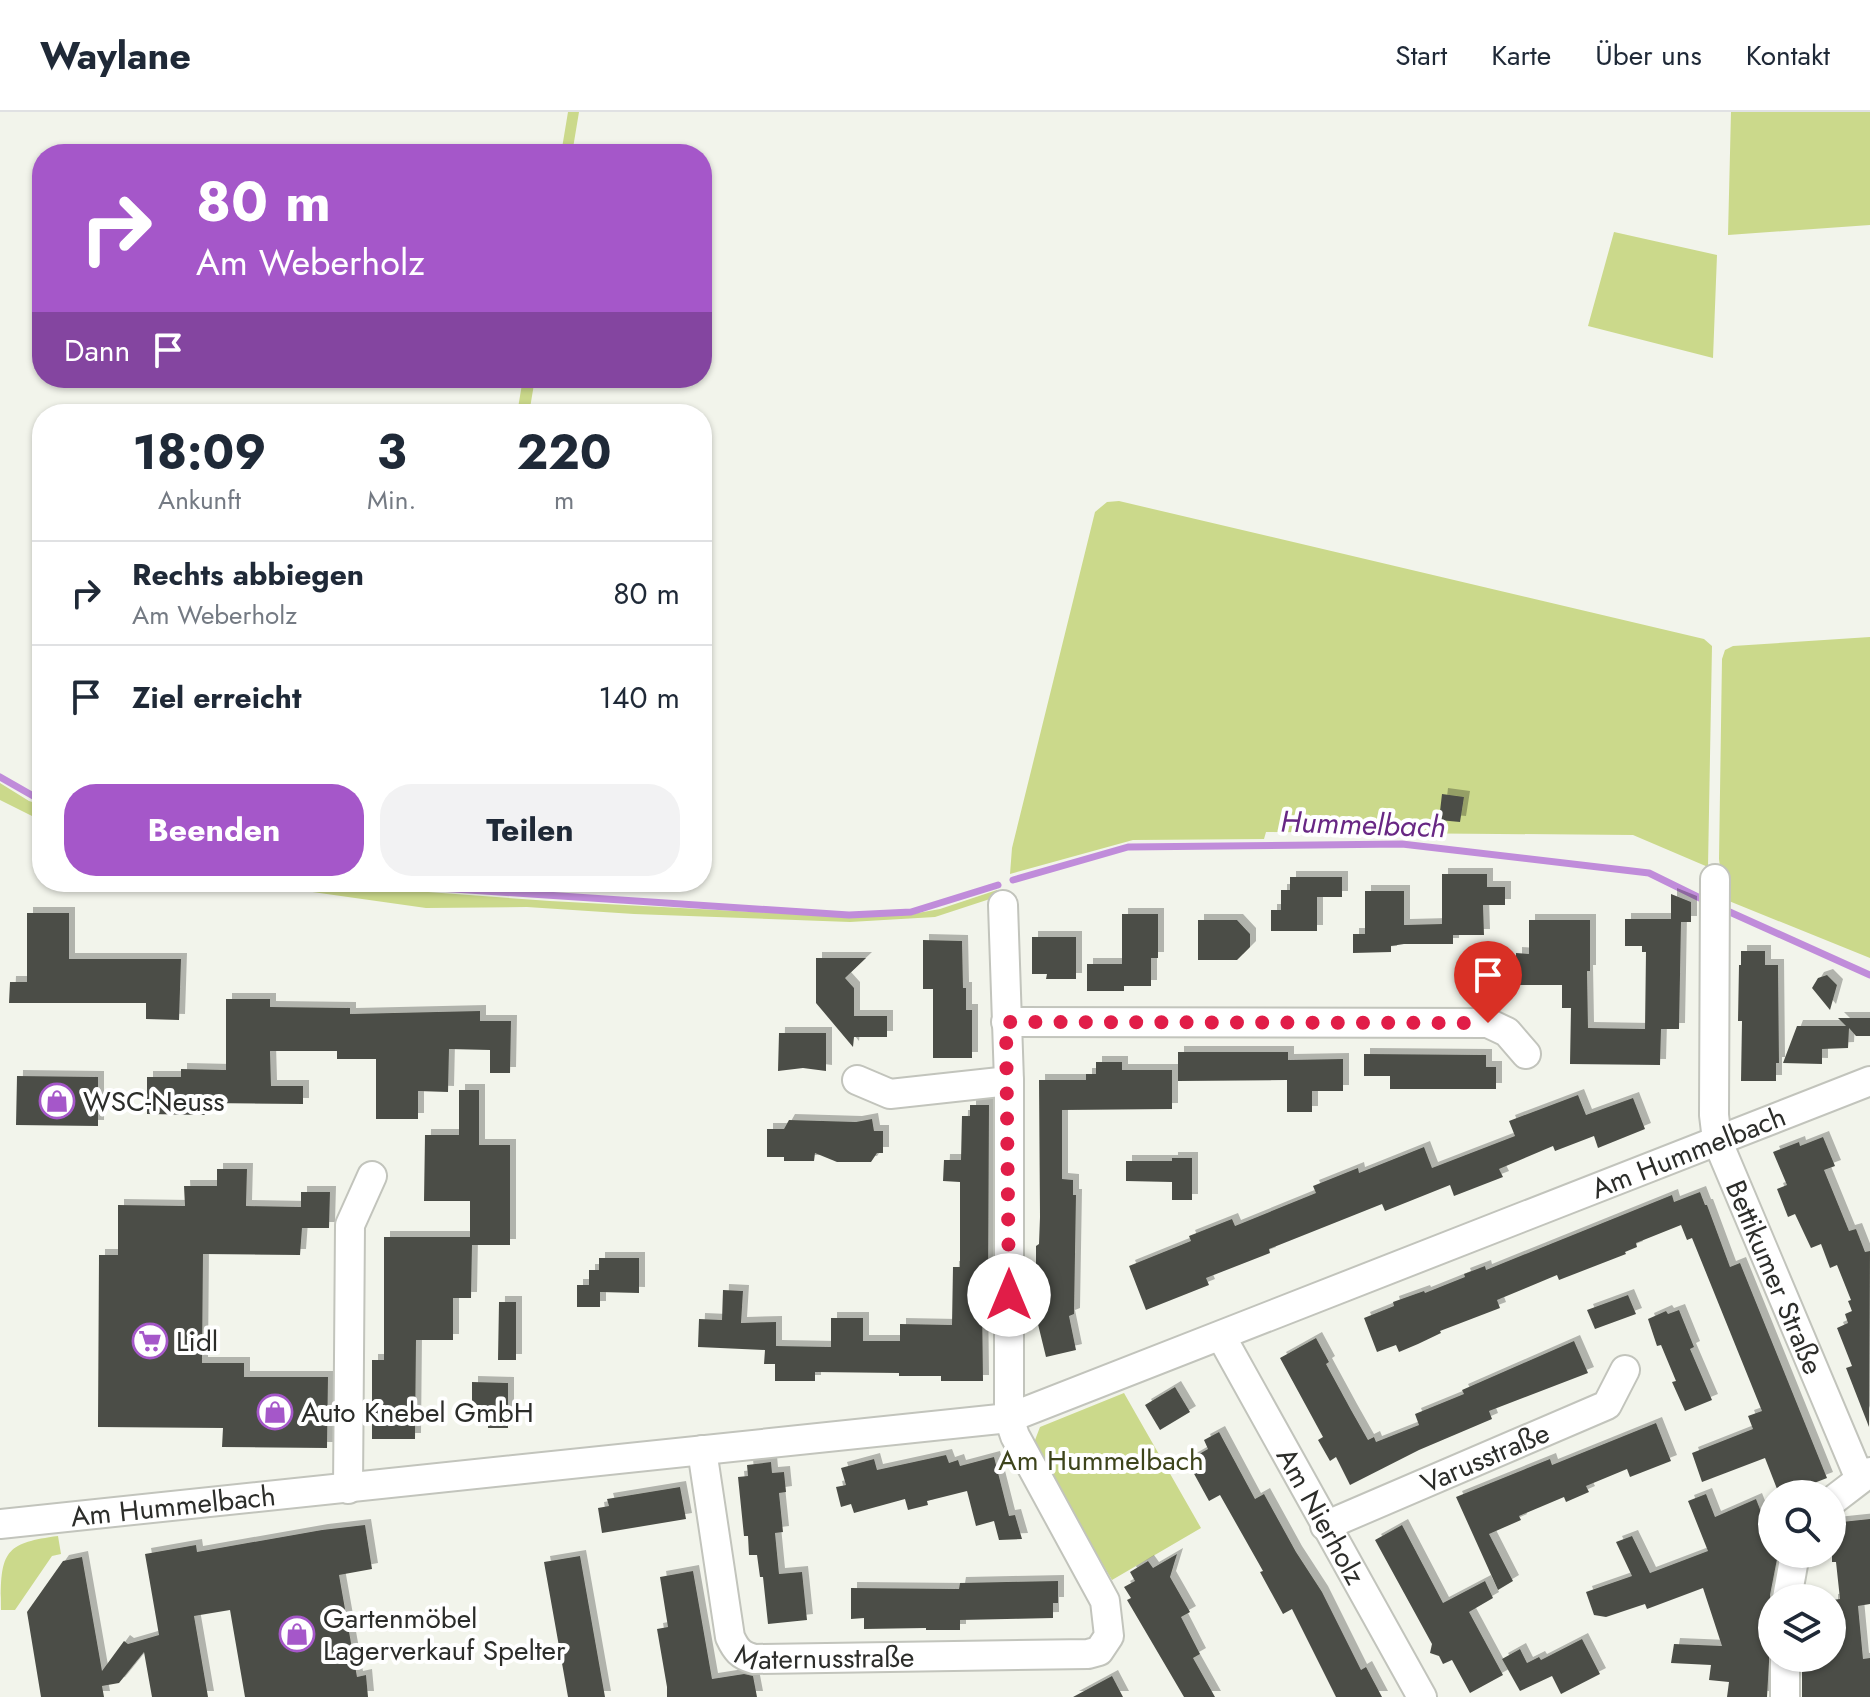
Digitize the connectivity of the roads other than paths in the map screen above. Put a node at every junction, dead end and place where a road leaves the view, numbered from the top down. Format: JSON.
{"nodes":[{"id":1,"x":1715,"y":879,"type":"dead end"},
{"id":2,"x":1003,"y":905,"type":"dead end"},
{"id":3,"x":1006,"y":1022,"type":"junction"},
{"id":4,"x":1526,"y":1054,"type":"dead end"},
{"id":5,"x":857,"y":1080,"type":"dead end"},
{"id":6,"x":1009,"y":1081,"type":"junction"},
{"id":7,"x":1870,"y":1081,"type":"edge"},
{"id":8,"x":1717,"y":1140,"type":"junction"},
{"id":9,"x":372,"y":1176,"type":"dead end"},
{"id":10,"x":1221,"y":1336,"type":"junction"},
{"id":11,"x":1625,"y":1370,"type":"dead end"},
{"id":12,"x":1009,"y":1418,"type":"junction"},
{"id":13,"x":702,"y":1450,"type":"junction"},
{"id":14,"x":1865,"y":1475,"type":"edge"},
{"id":15,"x":348,"y":1489,"type":"junction"},
{"id":16,"x":1846,"y":1490,"type":"edge"},
{"id":17,"x":0,"y":1524,"type":"edge"},
{"id":18,"x":1325,"y":1526,"type":"junction"},
{"id":19,"x":1785,"y":1672,"type":"edge"},
{"id":20,"x":1422,"y":1697,"type":"edge"},
{"id":21,"x":1785,"y":1697,"type":"edge"}],
"edges":[{"from":1,"to":8,"type":"street","name":"Bettikumer Straße"},
{"from":2,"to":3,"type":"street"},
{"from":3,"to":4,"type":"street"},
{"from":3,"to":6,"type":"street"},
{"from":5,"to":6,"type":"street"},
{"from":6,"to":12,"type":"street"},
{"from":7,"to":8,"type":"street","name":"Am Hummelbach"},
{"from":8,"to":10,"type":"street","name":"Am Hummelbach"},
{"from":8,"to":14,"type":"street","name":"Bettikumer Straße"},
{"from":9,"to":15,"type":"street"},
{"from":10,"to":12,"type":"street","name":"Am Hummelbach"},
{"from":10,"to":18,"type":"street","name":"Am Nierholz"},
{"from":11,"to":18,"type":"street","name":"Varusstraße"},
{"from":12,"to":13,"type":"street","name":"Am Hummelbach"},
{"from":12,"to":13,"type":"street","name":"Maternusstraße"},
{"from":13,"to":15,"type":"street","name":"Am Hummelbach"},
{"from":14,"to":16,"type":"street"},
{"from":15,"to":17,"type":"street","name":"Am Hummelbach"},
{"from":18,"to":20,"type":"street","name":"Am Nierholz"},
{"from":19,"to":21,"type":"street"}]}
